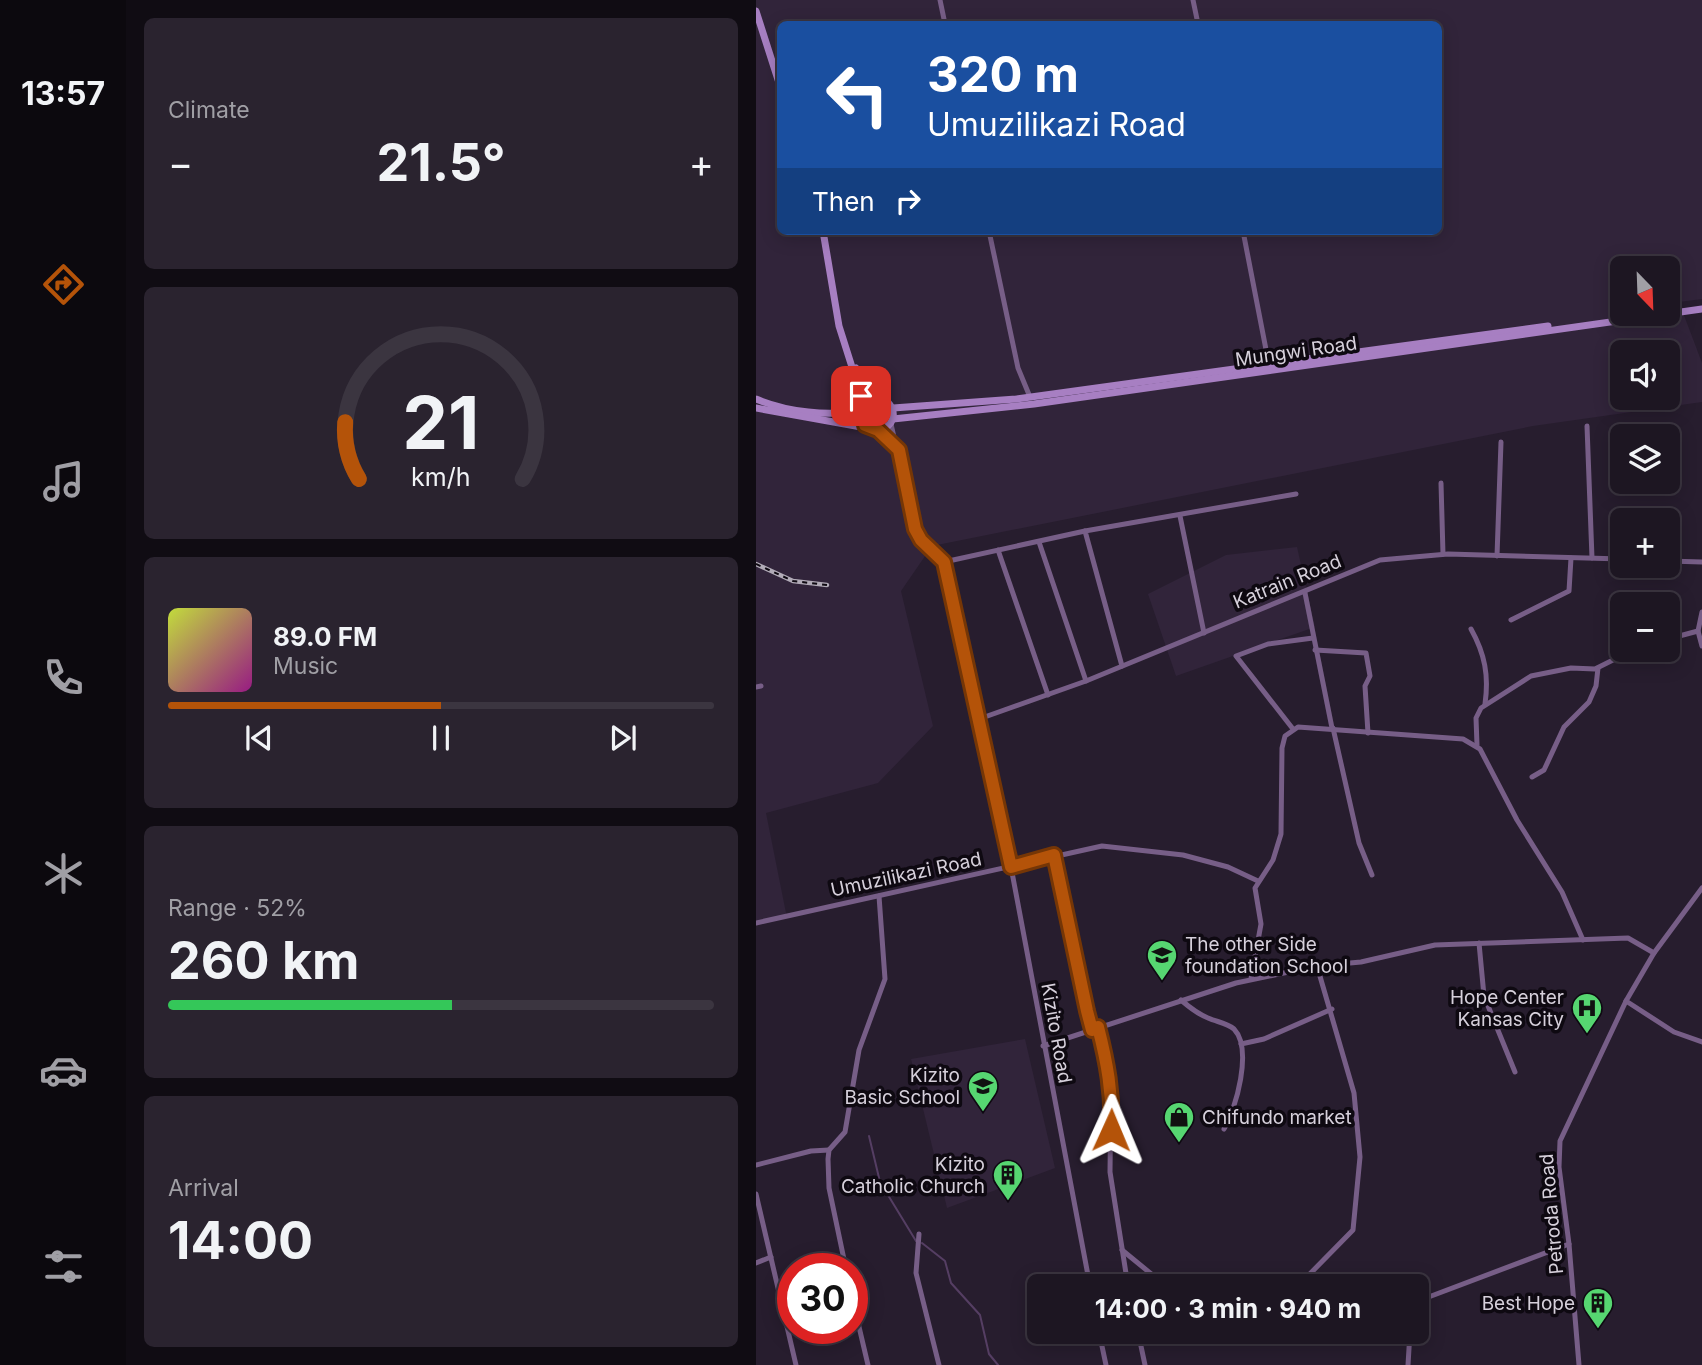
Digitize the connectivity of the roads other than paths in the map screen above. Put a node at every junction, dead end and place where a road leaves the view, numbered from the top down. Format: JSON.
{"nodes":[{"id":1,"x":940,"y":0,"type":"edge"},
{"id":2,"x":1193,"y":0,"type":"edge"},
{"id":3,"x":756,"y":11,"type":"edge"},
{"id":4,"x":944,"y":21,"type":"edge"},
{"id":5,"x":1198,"y":21,"type":"edge"},
{"id":6,"x":777,"y":77,"type":"edge"},
{"id":7,"x":824,"y":235,"type":"edge"},
{"id":8,"x":990,"y":235,"type":"edge"},
{"id":9,"x":1244,"y":235,"type":"edge"},
{"id":10,"x":1702,"y":307,"type":"edge"},
{"id":11,"x":1680,"y":309,"type":"edge"},
{"id":12,"x":1610,"y":318,"type":"edge"},
{"id":13,"x":853,"y":365,"type":"junction"},
{"id":14,"x":1269,"y":367,"type":"junction"},
{"id":15,"x":1030,"y":397,"type":"junction"},
{"id":16,"x":878,"y":398,"type":"junction"},
{"id":17,"x":756,"y":399,"type":"edge"},
{"id":18,"x":863,"y":407,"type":"junction"},
{"id":19,"x":756,"y":408,"type":"edge"},
{"id":20,"x":893,"y":408,"type":"junction"},
{"id":21,"x":892,"y":421,"type":"junction"},
{"id":22,"x":1587,"y":426,"type":"dead end"},
{"id":23,"x":868,"y":427,"type":"junction"},
{"id":24,"x":878,"y":430,"type":"junction"},
{"id":25,"x":1501,"y":442,"type":"dead end"},
{"id":26,"x":899,"y":450,"type":"junction"},
{"id":27,"x":1441,"y":483,"type":"dead end"},
{"id":28,"x":1296,"y":494,"type":"dead end"},
{"id":29,"x":1180,"y":516,"type":"junction"},
{"id":30,"x":1086,"y":531,"type":"junction"},
{"id":31,"x":1039,"y":542,"type":"junction"},
{"id":32,"x":998,"y":550,"type":"junction"},
{"id":33,"x":1443,"y":554,"type":"junction"},
{"id":34,"x":1497,"y":556,"type":"junction"},
{"id":35,"x":1571,"y":558,"type":"junction"},
{"id":36,"x":1592,"y":558,"type":"junction"},
{"id":37,"x":1610,"y":559,"type":"edge"},
{"id":38,"x":1680,"y":561,"type":"edge"},
{"id":39,"x":944,"y":562,"type":"junction"},
{"id":40,"x":1702,"y":562,"type":"edge"},
{"id":41,"x":1305,"y":593,"type":"junction"},
{"id":42,"x":1702,"y":612,"type":"edge"},
{"id":43,"x":1511,"y":620,"type":"dead end"},
{"id":44,"x":1471,"y":629,"type":"dead end"},
{"id":45,"x":1698,"y":631,"type":"junction"},
{"id":46,"x":1204,"y":633,"type":"junction"},
{"id":47,"x":1680,"y":636,"type":"edge"},
{"id":48,"x":1313,"y":638,"type":"junction"},
{"id":49,"x":1702,"y":646,"type":"edge"},
{"id":50,"x":1315,"y":650,"type":"junction"},
{"id":51,"x":1610,"y":662,"type":"edge"},
{"id":52,"x":1122,"y":666,"type":"junction"},
{"id":53,"x":1598,"y":668,"type":"junction"},
{"id":54,"x":1086,"y":681,"type":"junction"},
{"id":55,"x":1048,"y":695,"type":"junction"},
{"id":56,"x":1485,"y":704,"type":"junction"},
{"id":57,"x":979,"y":719,"type":"junction"},
{"id":58,"x":1332,"y":728,"type":"junction"},
{"id":59,"x":1293,"y":729,"type":"junction"},
{"id":60,"x":1368,"y":733,"type":"junction"},
{"id":61,"x":1477,"y":745,"type":"junction"},
{"id":62,"x":1532,"y":777,"type":"dead end"},
{"id":63,"x":1054,"y":855,"type":"junction"},
{"id":64,"x":1011,"y":867,"type":"junction"},
{"id":65,"x":1372,"y":875,"type":"dead end"},
{"id":66,"x":1258,"y":881,"type":"junction"},
{"id":67,"x":1702,"y":888,"type":"edge"},
{"id":68,"x":879,"y":896,"type":"junction"},
{"id":69,"x":756,"y":923,"type":"edge"},
{"id":70,"x":1583,"y":940,"type":"junction"},
{"id":71,"x":1479,"y":943,"type":"junction"},
{"id":72,"x":1654,"y":953,"type":"junction"},
{"id":73,"x":1317,"y":966,"type":"junction"},
{"id":74,"x":1251,"y":979,"type":"junction"},
{"id":75,"x":1181,"y":1000,"type":"junction"},
{"id":76,"x":1626,"y":1001,"type":"junction"},
{"id":77,"x":1332,"y":1009,"type":"junction"},
{"id":78,"x":1095,"y":1028,"type":"junction"},
{"id":79,"x":1702,"y":1042,"type":"edge"},
{"id":80,"x":1241,"y":1044,"type":"junction"},
{"id":81,"x":1043,"y":1046,"type":"junction"},
{"id":82,"x":1515,"y":1072,"type":"dead end"},
{"id":83,"x":1224,"y":1129,"type":"dead end"},
{"id":84,"x":829,"y":1150,"type":"junction"},
{"id":85,"x":756,"y":1165,"type":"edge"},
{"id":86,"x":756,"y":1194,"type":"edge"},
{"id":87,"x":919,"y":1234,"type":"dead end"},
{"id":88,"x":1569,"y":1244,"type":"junction"},
{"id":89,"x":1121,"y":1250,"type":"junction"},
{"id":90,"x":843,"y":1253,"type":"edge"},
{"id":91,"x":771,"y":1257,"type":"junction"},
{"id":92,"x":756,"y":1263,"type":"edge"},
{"id":93,"x":1088,"y":1274,"type":"edge"},
{"id":94,"x":1126,"y":1274,"type":"edge"},
{"id":95,"x":1151,"y":1274,"type":"edge"},
{"id":96,"x":1310,"y":1274,"type":"edge"},
{"id":97,"x":1429,"y":1297,"type":"edge"},
{"id":98,"x":863,"y":1344,"type":"edge"},
{"id":99,"x":1102,"y":1344,"type":"edge"},
{"id":100,"x":1141,"y":1344,"type":"edge"},
{"id":101,"x":1409,"y":1344,"type":"edge"},
{"id":102,"x":796,"y":1365,"type":"edge"},
{"id":103,"x":868,"y":1365,"type":"edge"},
{"id":104,"x":939,"y":1365,"type":"edge"},
{"id":105,"x":1106,"y":1365,"type":"edge"},
{"id":106,"x":1145,"y":1365,"type":"edge"},
{"id":107,"x":1408,"y":1365,"type":"edge"},
{"id":108,"x":1579,"y":1365,"type":"edge"}],
"edges":[{"from":1,"to":4,"type":"street"},
{"from":2,"to":5,"type":"street"},
{"from":3,"to":6,"type":"main road"},
{"from":7,"to":13,"type":"main road"},
{"from":8,"to":15,"type":"street"},
{"from":9,"to":14,"type":"street"},
{"from":10,"to":11,"type":"main road","name":"Mungwi Road"},
{"from":10,"to":14,"type":"main road","name":"Mungwi Road"},
{"from":12,"to":14,"type":"main road","name":"Mungwi Road"},
{"from":13,"to":16,"type":"main road"},
{"from":13,"to":18,"type":"main road"},
{"from":14,"to":15,"type":"main road","name":"Mungwi Road"},
{"from":14,"to":21,"type":"main road","name":"Mungwi Road"},
{"from":15,"to":20,"type":"main road","name":"Mungwi Road"},
{"from":16,"to":18,"type":"main road"},
{"from":16,"to":20,"type":"main road"},
{"from":17,"to":18,"type":"main road"},
{"from":18,"to":23,"type":"main road"},
{"from":19,"to":23,"type":"main road"},
{"from":20,"to":21,"type":"main road"},
{"from":21,"to":24,"type":"main road"},
{"from":21,"to":26,"type":"street"},
{"from":22,"to":36,"type":"street"},
{"from":23,"to":24,"type":"main road"},
{"from":24,"to":26,"type":"street"},
{"from":25,"to":34,"type":"street"},
{"from":26,"to":39,"type":"street"},
{"from":27,"to":33,"type":"street"},
{"from":28,"to":29,"type":"street"},
{"from":29,"to":30,"type":"street"},
{"from":29,"to":46,"type":"street"},
{"from":30,"to":31,"type":"street"},
{"from":30,"to":52,"type":"street"},
{"from":31,"to":32,"type":"street"},
{"from":31,"to":54,"type":"street"},
{"from":32,"to":39,"type":"street"},
{"from":32,"to":55,"type":"street"},
{"from":33,"to":34,"type":"street","name":"Katrain Road"},
{"from":33,"to":41,"type":"street","name":"Katrain Road"},
{"from":34,"to":35,"type":"street","name":"Katrain Road"},
{"from":35,"to":36,"type":"street","name":"Katrain Road"},
{"from":35,"to":43,"type":"street"},
{"from":36,"to":37,"type":"street","name":"Katrain Road"},
{"from":38,"to":40,"type":"street"},
{"from":39,"to":57,"type":"street","name":"Kizito Road"},
{"from":41,"to":46,"type":"street","name":"Katrain Road"},
{"from":41,"to":48,"type":"street"},
{"from":42,"to":45,"type":"street"},
{"from":44,"to":56,"type":"street"},
{"from":45,"to":47,"type":"street"},
{"from":45,"to":49,"type":"street"},
{"from":46,"to":52,"type":"street","name":"Katrain Road"},
{"from":48,"to":50,"type":"street"},
{"from":48,"to":59,"type":"street"},
{"from":50,"to":58,"type":"street"},
{"from":50,"to":60,"type":"street"},
{"from":51,"to":53,"type":"street"},
{"from":52,"to":54,"type":"street","name":"Katrain Road"},
{"from":53,"to":56,"type":"street"},
{"from":53,"to":62,"type":"street"},
{"from":54,"to":55,"type":"street","name":"Katrain Road"},
{"from":55,"to":57,"type":"street","name":"Katrain Road"},
{"from":56,"to":61,"type":"street"},
{"from":57,"to":64,"type":"street","name":"Kizito Road"},
{"from":58,"to":59,"type":"street"},
{"from":58,"to":60,"type":"street"},
{"from":58,"to":65,"type":"street"},
{"from":59,"to":66,"type":"street"},
{"from":60,"to":61,"type":"street"},
{"from":61,"to":70,"type":"street"},
{"from":63,"to":64,"type":"street","name":"Umuzilikazi Road"},
{"from":63,"to":66,"type":"street","name":"Umuzilikazi Road"},
{"from":63,"to":78,"type":"street"},
{"from":64,"to":68,"type":"street","name":"Umuzilikazi Road"},
{"from":64,"to":81,"type":"street","name":"Kizito Road"},
{"from":66,"to":74,"type":"street"},
{"from":67,"to":72,"type":"street","name":"Petroda Road"},
{"from":68,"to":69,"type":"street","name":"Umuzilikazi Road"},
{"from":68,"to":84,"type":"street"},
{"from":70,"to":71,"type":"street"},
{"from":70,"to":72,"type":"street"},
{"from":71,"to":73,"type":"street"},
{"from":71,"to":82,"type":"street"},
{"from":72,"to":76,"type":"street","name":"Petroda Road"},
{"from":73,"to":74,"type":"street"},
{"from":73,"to":77,"type":"street"},
{"from":74,"to":75,"type":"street"},
{"from":75,"to":78,"type":"street"},
{"from":75,"to":80,"type":"street"},
{"from":76,"to":79,"type":"street"},
{"from":76,"to":88,"type":"street","name":"Petroda Road"},
{"from":77,"to":80,"type":"street"},
{"from":77,"to":96,"type":"street"},
{"from":78,"to":81,"type":"street"},
{"from":78,"to":89,"type":"street"},
{"from":80,"to":83,"type":"street"},
{"from":81,"to":93,"type":"street","name":"Kizito Road"},
{"from":84,"to":85,"type":"street"},
{"from":84,"to":90,"type":"street"},
{"from":86,"to":91,"type":"street"},
{"from":87,"to":104,"type":"street"},
{"from":88,"to":97,"type":"street"},
{"from":88,"to":108,"type":"street","name":"Petroda Road"},
{"from":89,"to":94,"type":"street"},
{"from":89,"to":95,"type":"street"},
{"from":91,"to":92,"type":"street"},
{"from":91,"to":102,"type":"street"},
{"from":98,"to":103,"type":"street"},
{"from":99,"to":105,"type":"street"},
{"from":100,"to":106,"type":"street"},
{"from":101,"to":107,"type":"street"}]}
